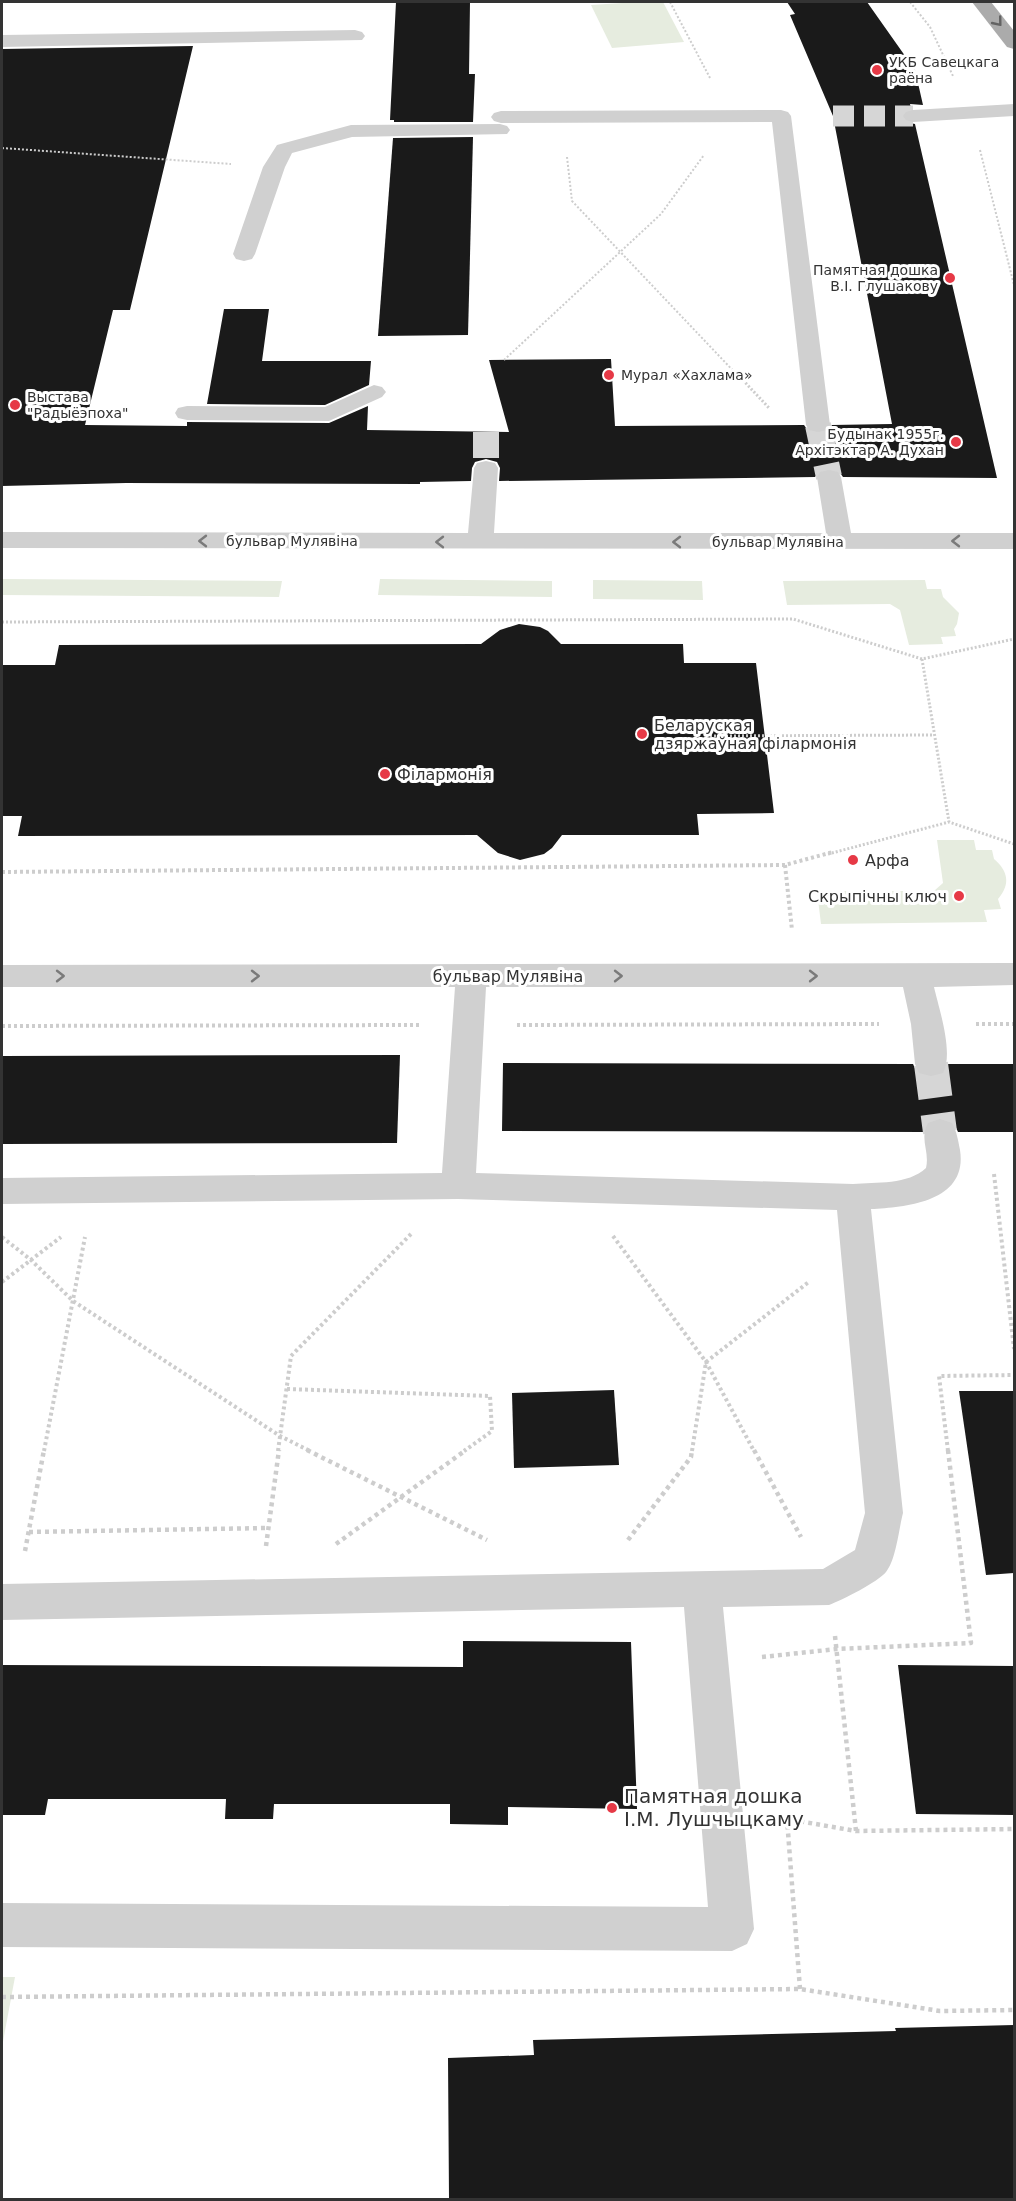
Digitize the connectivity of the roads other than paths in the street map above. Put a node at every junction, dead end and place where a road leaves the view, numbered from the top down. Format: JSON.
{"nodes":[{"id":1,"x":981,"y":2,"type":"edge"},
{"id":2,"x":355,"y":36,"type":"dead end"},
{"id":3,"x":2,"y":40,"type":"edge"},
{"id":4,"x":1014,"y":43,"type":"edge"},
{"id":5,"x":1014,"y":110,"type":"edge"},
{"id":6,"x":913,"y":116,"type":"tunnel mouth"},
{"id":7,"x":244,"y":254,"type":"dead end"},
{"id":8,"x":374,"y":392,"type":"dead end"},
{"id":9,"x":187,"y":413,"type":"dead end"},
{"id":10,"x":818,"y":425,"type":"tunnel mouth"},
{"id":11,"x":486,"y":468,"type":"tunnel mouth"},
{"id":12,"x":829,"y":477,"type":"tunnel mouth"},
{"id":13,"x":2,"y":540,"type":"edge"},
{"id":14,"x":1014,"y":541,"type":"edge"},
{"id":15,"x":480,"y":542,"type":"junction"},
{"id":16,"x":840,"y":542,"type":"junction"},
{"id":17,"x":1014,"y":974,"type":"edge"},
{"id":18,"x":2,"y":976,"type":"edge"},
{"id":19,"x":471,"y":976,"type":"junction"},
{"id":20,"x":916,"y":976,"type":"junction"},
{"id":21,"x":931,"y":1064,"type":"tunnel mouth"},
{"id":22,"x":942,"y":1148,"type":"tunnel mouth"},
{"id":23,"x":458,"y":1186,"type":"junction"},
{"id":24,"x":2,"y":1191,"type":"edge"},
{"id":25,"x":853,"y":1197,"type":"junction"},
{"id":26,"x":702,"y":1589,"type":"junction"},
{"id":27,"x":8,"y":1601,"type":"edge"},
{"id":28,"x":2,"y":1925,"type":"edge"}],
"edges":[{"from":1,"to":4,"type":"main road","one_way":true},
{"from":2,"to":3,"type":"street"},
{"from":5,"to":6,"type":"street"},
{"from":7,"to":10,"type":"street"},
{"from":8,"to":9,"type":"street"},
{"from":11,"to":15,"type":"street"},
{"from":12,"to":16,"type":"street"},
{"from":15,"to":13,"type":"street","name":"бульвар Мулявіна","one_way":true},
{"from":14,"to":16,"type":"street","name":"бульвар Мулявіна","one_way":true},
{"from":16,"to":15,"type":"street","name":"бульвар Мулявіна","one_way":true},
{"from":17,"to":20,"type":"street","name":"бульвар Мулявіна"},
{"from":18,"to":19,"type":"street","name":"бульвар Мулявіна","one_way":true},
{"from":19,"to":20,"type":"street","name":"бульвар Мулявіна","one_way":true},
{"from":19,"to":23,"type":"street"},
{"from":20,"to":21,"type":"street"},
{"from":22,"to":25,"type":"street"},
{"from":23,"to":24,"type":"street"},
{"from":23,"to":25,"type":"street"},
{"from":25,"to":26,"type":"street"},
{"from":26,"to":27,"type":"street"},
{"from":26,"to":28,"type":"street"}]}
